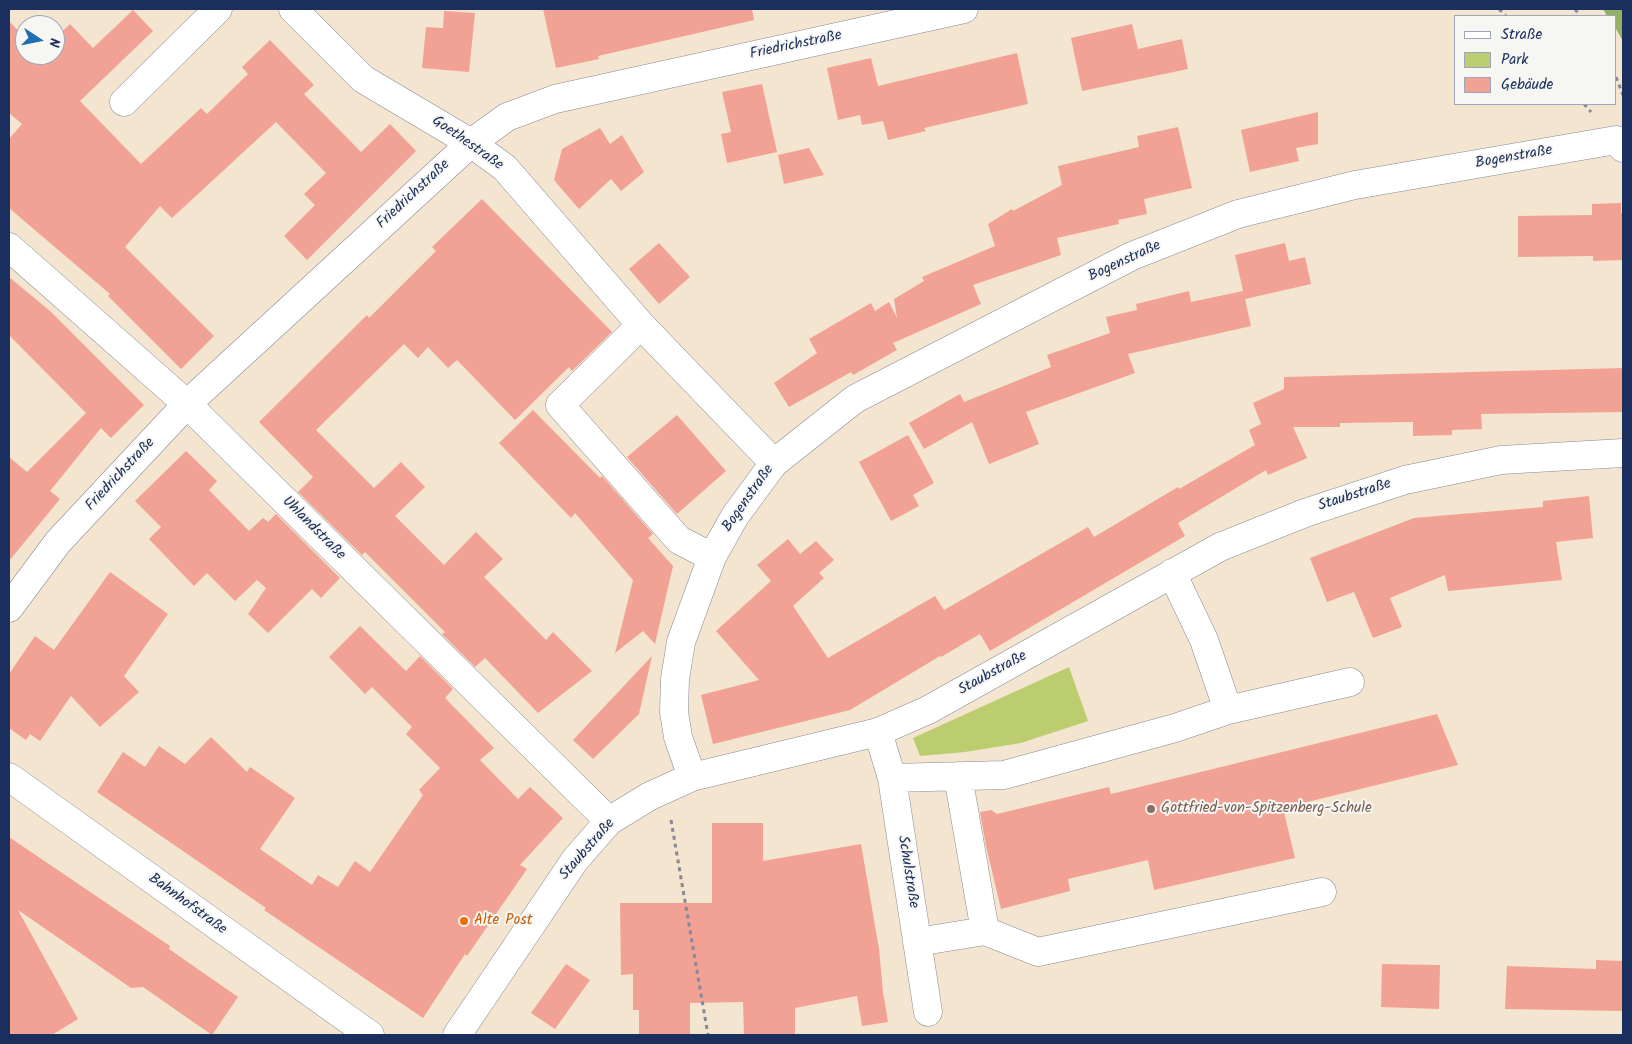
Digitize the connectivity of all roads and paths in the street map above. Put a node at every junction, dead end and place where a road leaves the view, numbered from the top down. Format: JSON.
{"nodes":[{"id":1,"x":218,"y":9,"type":"edge"},
{"id":2,"x":293,"y":9,"type":"edge"},
{"id":3,"x":955,"y":10,"type":"edge"},
{"id":4,"x":1617,"y":80,"type":"edge"},
{"id":5,"x":1623,"y":95,"type":"edge"},
{"id":6,"x":124,"y":102,"type":"dead end"},
{"id":7,"x":471,"y":143,"type":"junction"},
{"id":8,"x":1623,"y":148,"type":"edge"},
{"id":9,"x":9,"y":247,"type":"edge"},
{"id":10,"x":640,"y":325,"type":"junction"},
{"id":11,"x":187,"y":404,"type":"junction"},
{"id":12,"x":1623,"y":453,"type":"edge"},
{"id":13,"x":774,"y":463,"type":"junction"},
{"id":14,"x":712,"y":557,"type":"junction"},
{"id":15,"x":1172,"y":573,"type":"junction"},
{"id":16,"x":9,"y":608,"type":"edge"},
{"id":17,"x":1350,"y":682,"type":"dead end"},
{"id":18,"x":1228,"y":710,"type":"junction"},
{"id":19,"x":878,"y":732,"type":"junction"},
{"id":20,"x":958,"y":776,"type":"junction"},
{"id":21,"x":9,"y":777,"type":"edge"},
{"id":22,"x":692,"y":777,"type":"junction"},
{"id":23,"x":892,"y":778,"type":"junction"},
{"id":24,"x":664,"y":790,"type":"junction"},
{"id":25,"x":609,"y":821,"type":"junction"},
{"id":26,"x":1322,"y":892,"type":"dead end"},
{"id":27,"x":985,"y":931,"type":"junction"},
{"id":28,"x":917,"y":942,"type":"junction"},
{"id":29,"x":928,"y":1012,"type":"dead end"},
{"id":30,"x":366,"y":1034,"type":"edge"},
{"id":31,"x":457,"y":1035,"type":"edge"},
{"id":32,"x":708,"y":1035,"type":"edge"}],
"edges":[{"from":1,"to":6,"type":"street"},
{"from":2,"to":7,"type":"street","name":"Goethestraße"},
{"from":3,"to":7,"type":"street","name":"Friedrichstraße"},
{"from":4,"to":5,"type":"path"},
{"from":7,"to":10,"type":"street","name":"Goethestraße"},
{"from":7,"to":11,"type":"street","name":"Friedrichstraße"},
{"from":8,"to":13,"type":"street","name":"Bogenstraße"},
{"from":9,"to":11,"type":"street","name":"Uhlandstraße"},
{"from":10,"to":13,"type":"street","name":"Goethestraße"},
{"from":10,"to":14,"type":"street"},
{"from":11,"to":16,"type":"street","name":"Friedrichstraße"},
{"from":11,"to":25,"type":"street","name":"Uhlandstraße"},
{"from":12,"to":15,"type":"street","name":"Staubstraße"},
{"from":13,"to":14,"type":"street","name":"Bogenstraße"},
{"from":14,"to":22,"type":"street","name":"Bogenstraße"},
{"from":15,"to":18,"type":"street"},
{"from":15,"to":19,"type":"street","name":"Staubstraße"},
{"from":17,"to":18,"type":"street"},
{"from":18,"to":20,"type":"street"},
{"from":19,"to":22,"type":"street","name":"Staubstraße"},
{"from":19,"to":23,"type":"street","name":"Schulstraße"},
{"from":20,"to":23,"type":"street"},
{"from":20,"to":27,"type":"street"},
{"from":21,"to":30,"type":"street","name":"Bahnhofstraße"},
{"from":22,"to":24,"type":"street","name":"Staubstraße"},
{"from":23,"to":28,"type":"street","name":"Schulstraße"},
{"from":24,"to":25,"type":"street","name":"Staubstraße"},
{"from":24,"to":32,"type":"path"},
{"from":25,"to":31,"type":"street","name":"Staubstraße"},
{"from":26,"to":27,"type":"street"},
{"from":27,"to":28,"type":"street"},
{"from":28,"to":29,"type":"street","name":"Schulstraße"}]}
